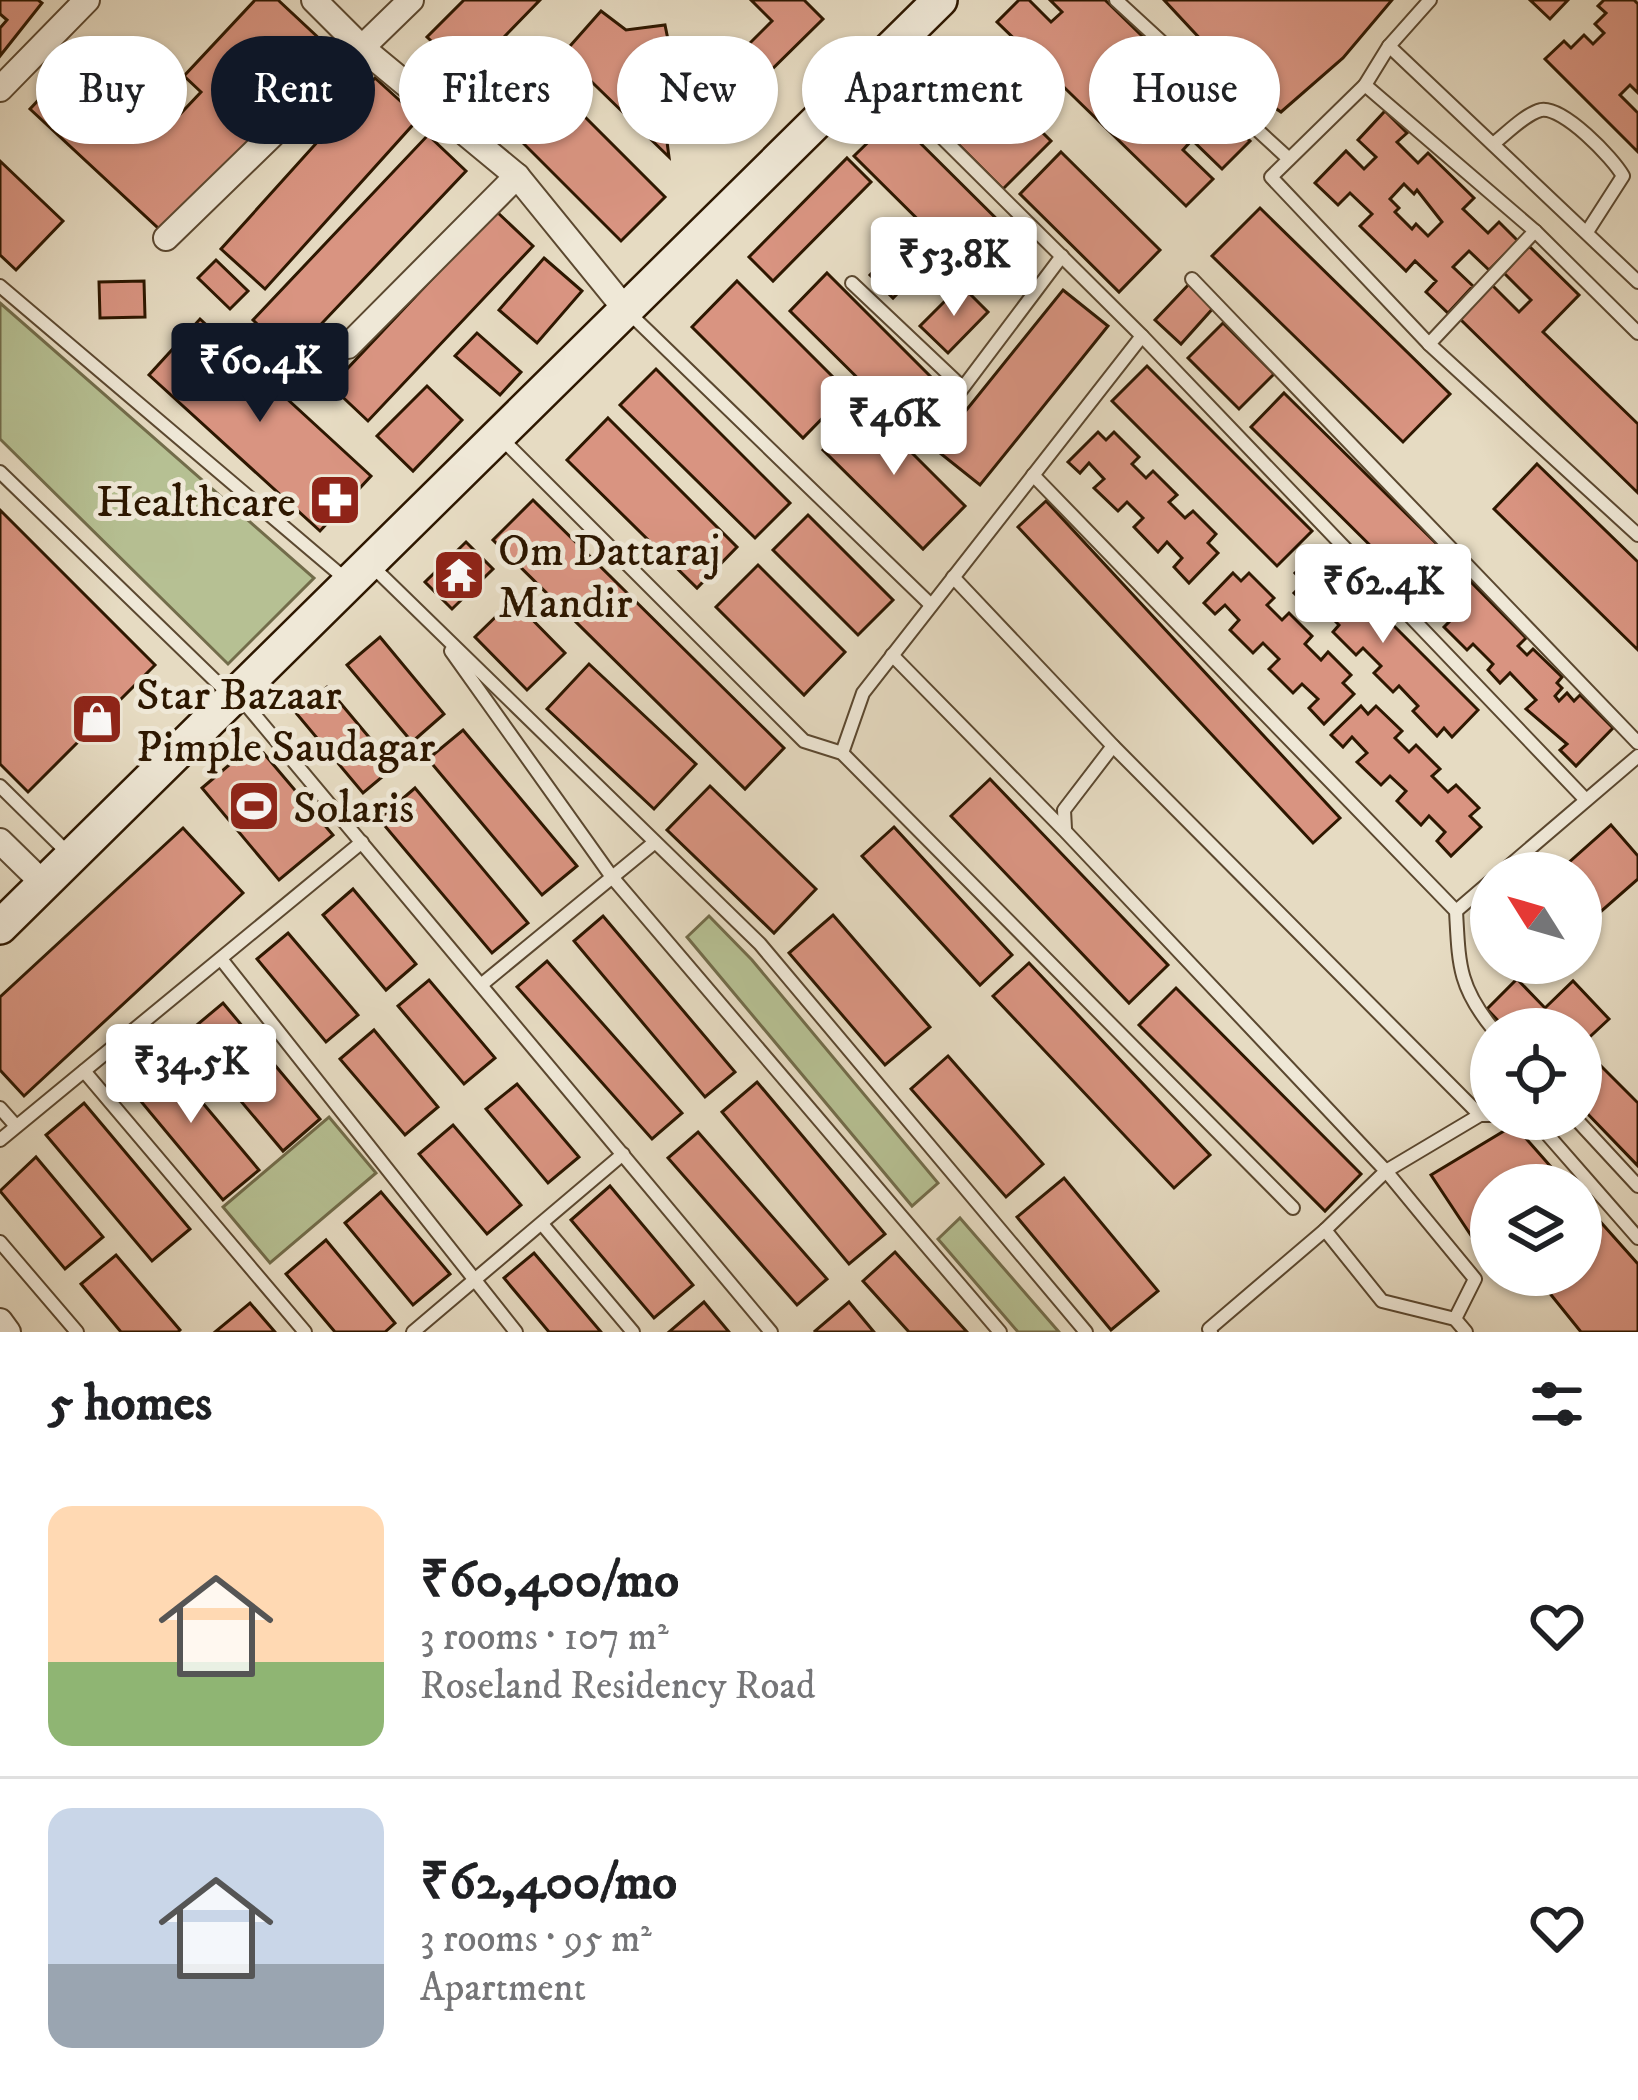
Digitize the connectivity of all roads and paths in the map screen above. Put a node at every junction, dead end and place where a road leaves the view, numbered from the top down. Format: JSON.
{"nodes":[{"id":1,"x":87,"y":0,"type":"edge"},
{"id":2,"x":314,"y":0,"type":"edge"},
{"id":3,"x":411,"y":0,"type":"edge"},
{"id":4,"x":940,"y":0,"type":"edge"},
{"id":5,"x":1116,"y":0,"type":"edge"},
{"id":6,"x":1430,"y":0,"type":"edge"},
{"id":7,"x":350,"y":36,"type":"edge"},
{"id":8,"x":373,"y":36,"type":"edge"},
{"id":9,"x":904,"y":36,"type":"edge"},
{"id":10,"x":1389,"y":46,"type":"junction"},
{"id":11,"x":375,"y":59,"type":"edge"},
{"id":12,"x":1365,"y":85,"type":"junction"},
{"id":13,"x":0,"y":89,"type":"edge"},
{"id":14,"x":802,"y":137,"type":"edge"},
{"id":15,"x":262,"y":144,"type":"edge"},
{"id":16,"x":949,"y":144,"type":"edge"},
{"id":17,"x":1492,"y":144,"type":"junction"},
{"id":18,"x":1289,"y":159,"type":"junction"},
{"id":19,"x":517,"y":176,"type":"junction"},
{"id":20,"x":1535,"y":231,"type":"junction"},
{"id":21,"x":1587,"y":232,"type":"junction"},
{"id":22,"x":166,"y":238,"type":"dead end"},
{"id":23,"x":1062,"y":256,"type":"junction"},
{"id":24,"x":1192,"y":279,"type":"dead end"},
{"id":25,"x":1638,"y":282,"type":"edge"},
{"id":26,"x":852,"y":283,"type":"dead end"},
{"id":27,"x":0,"y":286,"type":"edge"},
{"id":28,"x":626,"y":310,"type":"junction"},
{"id":29,"x":1638,"y":333,"type":"edge"},
{"id":30,"x":1142,"y":336,"type":"junction"},
{"id":31,"x":1429,"y":344,"type":"junction"},
{"id":32,"x":347,"y":346,"type":"dead end"},
{"id":33,"x":961,"y":386,"type":"junction"},
{"id":34,"x":498,"y":436,"type":"junction"},
{"id":35,"x":922,"y":442,"type":"dead end"},
{"id":36,"x":0,"y":472,"type":"edge"},
{"id":37,"x":1033,"y":475,"type":"junction"},
{"id":38,"x":1638,"y":535,"type":"edge"},
{"id":39,"x":359,"y":573,"type":"junction"},
{"id":40,"x":953,"y":577,"type":"junction"},
{"id":41,"x":932,"y":605,"type":"junction"},
{"id":42,"x":430,"y":622,"type":"junction"},
{"id":43,"x":892,"y":655,"type":"junction"},
{"id":44,"x":235,"y":696,"type":"junction"},
{"id":45,"x":1638,"y":743,"type":"edge"},
{"id":46,"x":1113,"y":746,"type":"junction"},
{"id":47,"x":842,"y":753,"type":"junction"},
{"id":48,"x":1638,"y":756,"type":"edge"},
{"id":49,"x":0,"y":786,"type":"edge"},
{"id":50,"x":1586,"y":800,"type":"junction"},
{"id":51,"x":1065,"y":831,"type":"junction"},
{"id":52,"x":0,"y":841,"type":"edge"},
{"id":53,"x":362,"y":842,"type":"junction"},
{"id":54,"x":656,"y":842,"type":"junction"},
{"id":55,"x":1525,"y":852,"type":"edge"},
{"id":56,"x":72,"y":856,"type":"junction"},
{"id":57,"x":612,"y":877,"type":"junction"},
{"id":58,"x":44,"y":884,"type":"junction"},
{"id":59,"x":1470,"y":899,"type":"edge"},
{"id":60,"x":1456,"y":911,"type":"junction"},
{"id":61,"x":0,"y":927,"type":"edge"},
{"id":62,"x":221,"y":959,"type":"dead end"},
{"id":63,"x":481,"y":985,"type":"junction"},
{"id":64,"x":1477,"y":1008,"type":"edge"},
{"id":65,"x":84,"y":1072,"type":"dead end"},
{"id":66,"x":1470,"y":1100,"type":"edge"},
{"id":67,"x":0,"y":1108,"type":"edge"},
{"id":68,"x":1470,"y":1123,"type":"edge"},
{"id":69,"x":16,"y":1126,"type":"junction"},
{"id":70,"x":0,"y":1140,"type":"edge"},
{"id":71,"x":1552,"y":1140,"type":"edge"},
{"id":72,"x":1595,"y":1140,"type":"edge"},
{"id":73,"x":623,"y":1154,"type":"junction"},
{"id":74,"x":1386,"y":1171,"type":"junction"},
{"id":75,"x":1638,"y":1186,"type":"edge"},
{"id":76,"x":1293,"y":1208,"type":"dead end"},
{"id":77,"x":542,"y":1224,"type":"junction"},
{"id":78,"x":1324,"y":1230,"type":"junction"},
{"id":79,"x":1638,"y":1238,"type":"edge"},
{"id":80,"x":0,"y":1242,"type":"edge"},
{"id":81,"x":474,"y":1278,"type":"junction"},
{"id":82,"x":1455,"y":1319,"type":"junction"},
{"id":83,"x":0,"y":1322,"type":"edge"},
{"id":84,"x":8,"y":1332,"type":"edge"},
{"id":85,"x":77,"y":1332,"type":"edge"},
{"id":86,"x":305,"y":1332,"type":"edge"},
{"id":87,"x":413,"y":1332,"type":"edge"},
{"id":88,"x":516,"y":1332,"type":"edge"},
{"id":89,"x":633,"y":1332,"type":"edge"},
{"id":90,"x":772,"y":1332,"type":"edge"},
{"id":91,"x":1000,"y":1332,"type":"edge"},
{"id":92,"x":1086,"y":1332,"type":"edge"},
{"id":93,"x":1211,"y":1332,"type":"edge"},
{"id":94,"x":1466,"y":1332,"type":"edge"}],
"edges":[{"from":1,"to":13,"type":"street"},
{"from":2,"to":7,"type":"street"},
{"from":3,"to":8,"type":"street"},
{"from":4,"to":9,"type":"street"},
{"from":5,"to":18,"type":"lane"},
{"from":6,"to":10,"type":"lane"},
{"from":10,"to":12,"type":"lane"},
{"from":10,"to":17,"type":"lane"},
{"from":11,"to":19,"type":"street"},
{"from":12,"to":18,"type":"lane"},
{"from":12,"to":20,"type":"lane"},
{"from":14,"to":28,"type":"street"},
{"from":15,"to":22,"type":"street"},
{"from":16,"to":23,"type":"lane"},
{"from":17,"to":21,"type":"lane"},
{"from":17,"to":21,"type":"lane"},
{"from":18,"to":31,"type":"lane"},
{"from":19,"to":28,"type":"street"},
{"from":19,"to":32,"type":"street"},
{"from":20,"to":29,"type":"lane"},
{"from":20,"to":31,"type":"lane"},
{"from":21,"to":25,"type":"lane"},
{"from":23,"to":30,"type":"lane"},
{"from":23,"to":33,"type":"lane"},
{"from":24,"to":45,"type":"lane"},
{"from":26,"to":33,"type":"lane"},
{"from":27,"to":39,"type":"lane"},
{"from":28,"to":34,"type":"street"},
{"from":28,"to":41,"type":"lane"},
{"from":30,"to":37,"type":"lane"},
{"from":30,"to":50,"type":"lane"},
{"from":31,"to":38,"type":"lane"},
{"from":33,"to":35,"type":"lane"},
{"from":34,"to":39,"type":"street"},
{"from":34,"to":47,"type":"lane"},
{"from":36,"to":44,"type":"lane"},
{"from":37,"to":40,"type":"lane"},
{"from":37,"to":60,"type":"lane"},
{"from":39,"to":42,"type":"lane"},
{"from":39,"to":44,"type":"street"},
{"from":40,"to":41,"type":"lane"},
{"from":40,"to":46,"type":"lane"},
{"from":41,"to":43,"type":"lane"},
{"from":42,"to":54,"type":"lane"},
{"from":42,"to":57,"type":"lane"},
{"from":43,"to":47,"type":"lane"},
{"from":43,"to":51,"type":"lane"},
{"from":44,"to":53,"type":"lane"},
{"from":44,"to":56,"type":"street"},
{"from":46,"to":51,"type":"lane"},
{"from":46,"to":66,"type":"lane"},
{"from":47,"to":76,"type":"lane"},
{"from":48,"to":50,"type":"lane"},
{"from":49,"to":56,"type":"lane"},
{"from":50,"to":55,"type":"lane"},
{"from":51,"to":74,"type":"lane"},
{"from":52,"to":58,"type":"street"},
{"from":53,"to":63,"type":"lane"},
{"from":53,"to":69,"type":"lane"},
{"from":54,"to":57,"type":"lane"},
{"from":54,"to":92,"type":"lane"},
{"from":56,"to":58,"type":"street"},
{"from":57,"to":63,"type":"lane"},
{"from":57,"to":91,"type":"lane"},
{"from":58,"to":61,"type":"street"},
{"from":59,"to":60,"type":"lane"},
{"from":60,"to":64,"type":"lane"},
{"from":62,"to":81,"type":"lane"},
{"from":63,"to":73,"type":"lane"},
{"from":65,"to":86,"type":"lane"},
{"from":67,"to":69,"type":"lane"},
{"from":68,"to":74,"type":"lane"},
{"from":69,"to":70,"type":"lane"},
{"from":71,"to":79,"type":"lane"},
{"from":72,"to":75,"type":"lane"},
{"from":73,"to":77,"type":"lane"},
{"from":73,"to":90,"type":"lane"},
{"from":74,"to":78,"type":"lane"},
{"from":74,"to":82,"type":"lane"},
{"from":77,"to":81,"type":"lane"},
{"from":77,"to":89,"type":"lane"},
{"from":78,"to":82,"type":"lane"},
{"from":78,"to":93,"type":"lane"},
{"from":80,"to":85,"type":"lane"},
{"from":81,"to":87,"type":"lane"},
{"from":81,"to":88,"type":"lane"},
{"from":82,"to":94,"type":"lane"},
{"from":83,"to":84,"type":"street"}]}
